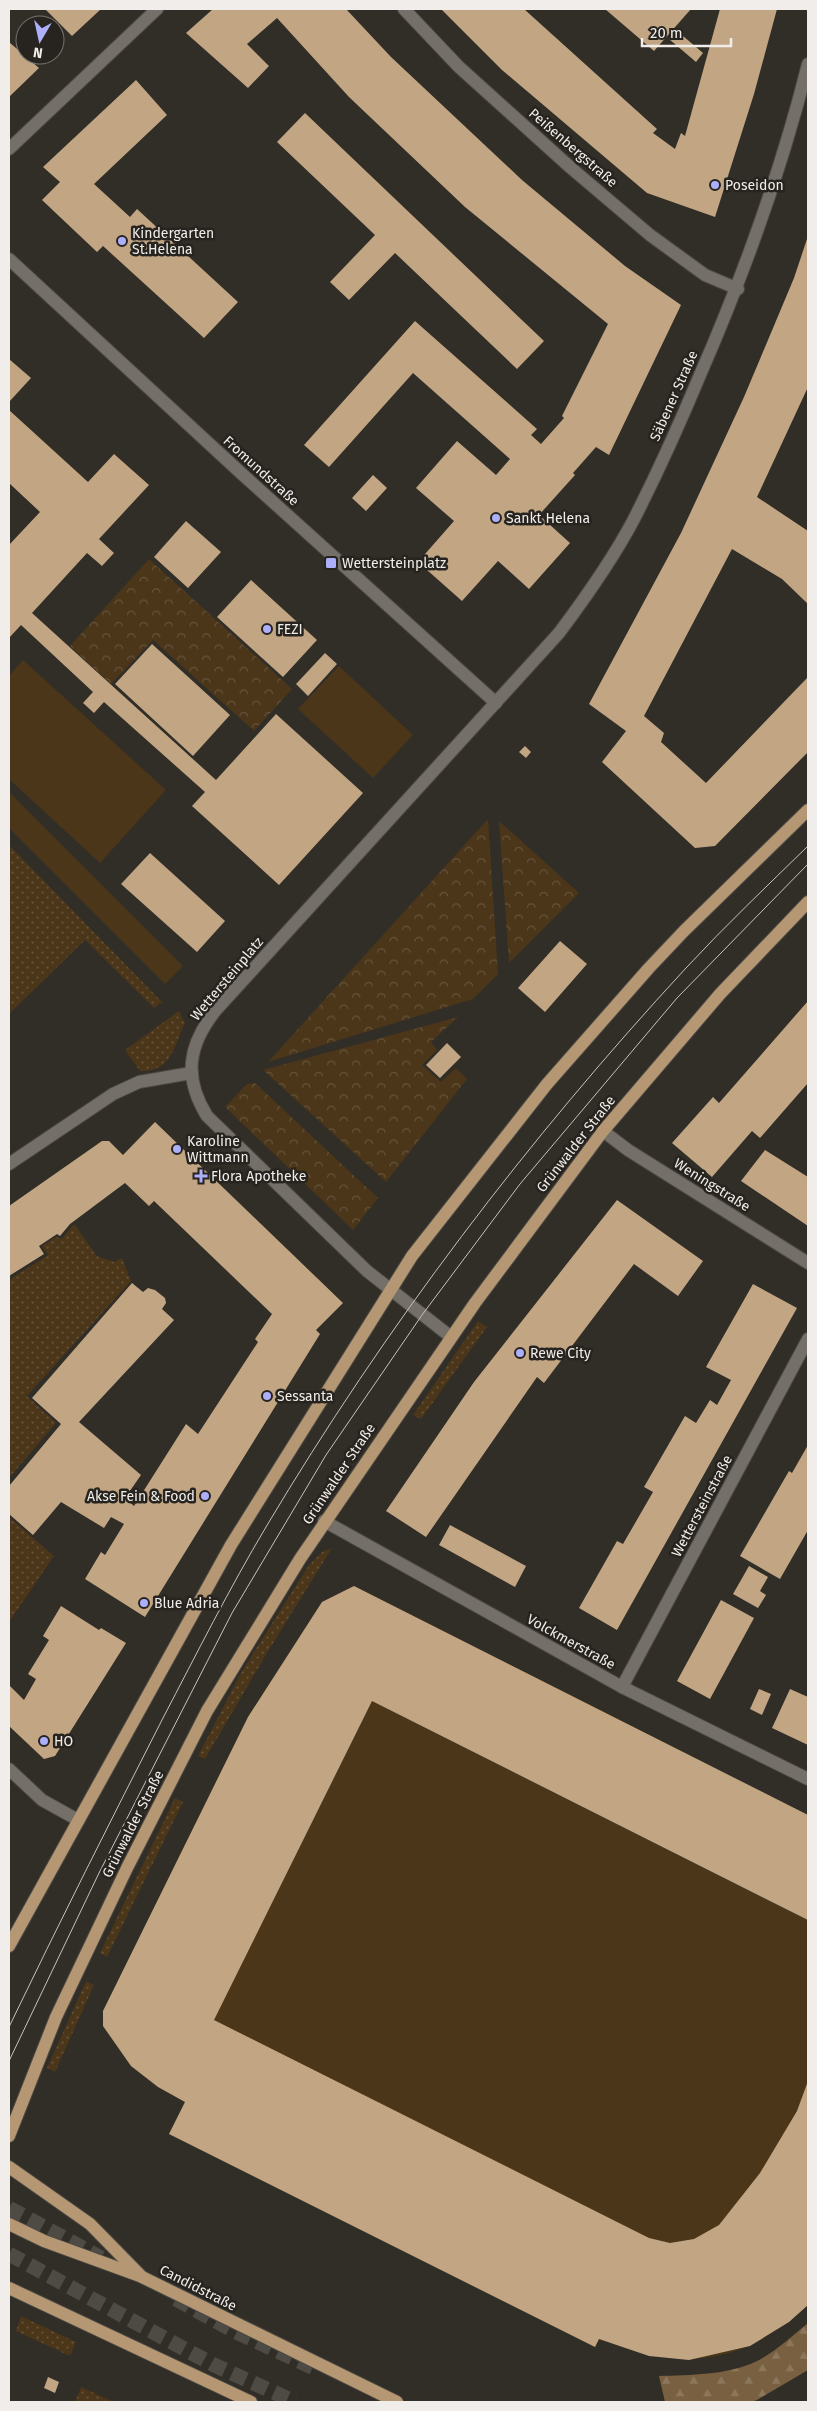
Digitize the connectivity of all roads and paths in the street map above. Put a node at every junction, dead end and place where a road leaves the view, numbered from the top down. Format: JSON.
{"nodes":[{"id":1,"x":157,"y":9,"type":"edge"},
{"id":2,"x":404,"y":9,"type":"edge"},
{"id":3,"x":808,"y":64,"type":"edge"},
{"id":4,"x":9,"y":149,"type":"edge"},
{"id":5,"x":9,"y":259,"type":"edge"},
{"id":6,"x":738,"y":289,"type":"junction"},
{"id":7,"x":496,"y":702,"type":"junction"},
{"id":8,"x":808,"y":810,"type":"edge"},
{"id":9,"x":808,"y":902,"type":"edge"},
{"id":10,"x":191,"y":1073,"type":"junction"},
{"id":11,"x":603,"y":1130,"type":"junction"},
{"id":12,"x":9,"y":1164,"type":"edge"},
{"id":13,"x":808,"y":1263,"type":"edge"},
{"id":14,"x":392,"y":1291,"type":"junction"},
{"id":15,"x":451,"y":1337,"type":"junction"},
{"id":16,"x":808,"y":1339,"type":"edge"},
{"id":17,"x":324,"y":1521,"type":"junction"},
{"id":18,"x":622,"y":1687,"type":"junction"},
{"id":19,"x":9,"y":1769,"type":"edge"},
{"id":20,"x":808,"y":1779,"type":"edge"},
{"id":21,"x":78,"y":1820,"type":"junction"},
{"id":22,"x":9,"y":1946,"type":"edge"},
{"id":23,"x":9,"y":2136,"type":"edge"},
{"id":24,"x":9,"y":2167,"type":"edge"},
{"id":25,"x":9,"y":2224,"type":"edge"},
{"id":26,"x":142,"y":2277,"type":"junction"},
{"id":27,"x":9,"y":2288,"type":"edge"},
{"id":28,"x":251,"y":2402,"type":"edge"},
{"id":29,"x":397,"y":2402,"type":"edge"}],
"edges":[{"from":1,"to":4,"type":"street"},
{"from":2,"to":6,"type":"street","name":"Peißenbergstraße"},
{"from":3,"to":6,"type":"street","name":"Säbener Straße"},
{"from":5,"to":7,"type":"street","name":"Fromundstraße"},
{"from":6,"to":7,"type":"street","name":"Säbener Straße"},
{"from":7,"to":10,"type":"street","name":"Wettersteinplatz"},
{"from":8,"to":14,"type":"main road"},
{"from":9,"to":11,"type":"main road","name":"Grünwalder Straße"},
{"from":10,"to":12,"type":"street"},
{"from":10,"to":14,"type":"street","name":"Wettersteinplatz"},
{"from":11,"to":13,"type":"street","name":"Weningstraße"},
{"from":11,"to":15,"type":"main road","name":"Grünwalder Straße"},
{"from":14,"to":15,"type":"street","name":"Wettersteinplatz"},
{"from":14,"to":21,"type":"main road"},
{"from":15,"to":17,"type":"main road","name":"Grünwalder Straße"},
{"from":16,"to":18,"type":"street","name":"Wettersteinstraße"},
{"from":17,"to":18,"type":"street","name":"Volckmerstraße"},
{"from":17,"to":23,"type":"main road","name":"Grünwalder Straße"},
{"from":18,"to":20,"type":"street","name":"Volckmerstraße"},
{"from":19,"to":21,"type":"street"},
{"from":21,"to":22,"type":"main road"},
{"from":24,"to":26,"type":"main road","name":"Candidstraße"},
{"from":25,"to":26,"type":"main road"},
{"from":26,"to":29,"type":"main road","name":"Candidstraße"},
{"from":27,"to":28,"type":"main road"}]}
